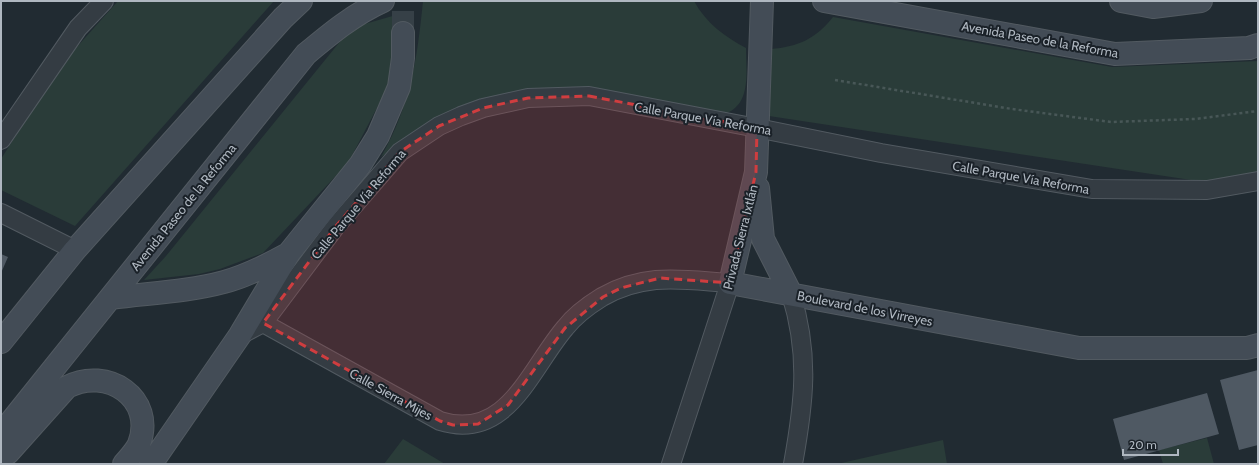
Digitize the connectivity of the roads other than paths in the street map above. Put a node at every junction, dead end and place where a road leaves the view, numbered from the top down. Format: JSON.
{"nodes":[{"id":1,"x":104,"y":1,"type":"edge"},
{"id":2,"x":297,"y":1,"type":"edge"},
{"id":3,"x":302,"y":1,"type":"edge"},
{"id":4,"x":383,"y":1,"type":"edge"},
{"id":5,"x":762,"y":1,"type":"edge"},
{"id":6,"x":824,"y":1,"type":"edge"},
{"id":7,"x":1121,"y":1,"type":"edge"},
{"id":8,"x":1200,"y":1,"type":"edge"},
{"id":9,"x":283,"y":18,"type":"junction"},
{"id":10,"x":403,"y":33,"type":"tunnel mouth"},
{"id":11,"x":1258,"y":45,"type":"edge"},
{"id":12,"x":757,"y":128,"type":"junction"},
{"id":13,"x":1,"y":140,"type":"edge"},
{"id":14,"x":756,"y":172,"type":"junction"},
{"id":15,"x":1258,"y":182,"type":"edge"},
{"id":16,"x":8,"y":216,"type":"edge"},
{"id":17,"x":75,"y":250,"type":"junction"},
{"id":18,"x":289,"y":254,"type":"junction"},
{"id":19,"x":730,"y":283,"type":"junction"},
{"id":20,"x":791,"y":294,"type":"junction"},
{"id":21,"x":111,"y":298,"type":"junction"},
{"id":22,"x":263,"y":323,"type":"junction"},
{"id":23,"x":240,"y":335,"type":"junction"},
{"id":24,"x":1,"y":342,"type":"edge"},
{"id":25,"x":1258,"y":345,"type":"edge"},
{"id":26,"x":518,"y":392,"type":"joint"},
{"id":27,"x":1,"y":434,"type":"edge"},
{"id":28,"x":1,"y":456,"type":"edge"},
{"id":29,"x":124,"y":464,"type":"edge"},
{"id":30,"x":151,"y":464,"type":"edge"},
{"id":31,"x":670,"y":464,"type":"edge"},
{"id":32,"x":793,"y":464,"type":"edge"}],
"edges":[{"from":1,"to":13,"type":"street"},
{"from":2,"to":9,"type":"main road"},
{"from":3,"to":9,"type":"main road"},
{"from":4,"to":21,"type":"main road","name":"Avenida Paseo de la Reforma"},
{"from":5,"to":12,"type":"main road","name":"Privada Sierra Ixtlán"},
{"from":6,"to":11,"type":"main road","name":"Avenida Paseo de la Reforma"},
{"from":7,"to":8,"type":"main road"},
{"from":9,"to":17,"type":"main road"},
{"from":10,"to":18,"type":"main road"},
{"from":12,"to":14,"type":"main road","name":"Privada Sierra Ixtlán"},
{"from":12,"to":15,"type":"street","name":"Calle Parque Vía Reforma"},
{"from":12,"to":22,"type":"street","name":"Calle Parque Vía Reforma"},
{"from":14,"to":19,"type":"main road","name":"Privada Sierra Ixtlán"},
{"from":14,"to":20,"type":"main road"},
{"from":16,"to":17,"type":"street"},
{"from":17,"to":24,"type":"main road"},
{"from":18,"to":21,"type":"main road"},
{"from":18,"to":23,"type":"main road"},
{"from":19,"to":20,"type":"main road","name":"Boulevard de los Virreyes"},
{"from":19,"to":26,"type":"street","name":"Boulevard de los Virreyes"},
{"from":19,"to":31,"type":"street","name":"Privada Sierra Ixtlán"},
{"from":20,"to":25,"type":"main road","name":"Boulevard de los Virreyes"},
{"from":20,"to":32,"type":"street"},
{"from":21,"to":27,"type":"main road","name":"Avenida Paseo de la Reforma"},
{"from":22,"to":23,"type":"street","name":"Calle Parque Vía Reforma"},
{"from":22,"to":26,"type":"street","name":"Calle Sierra Mijes"},
{"from":23,"to":30,"type":"main road"},
{"from":28,"to":29,"type":"main road"}]}
